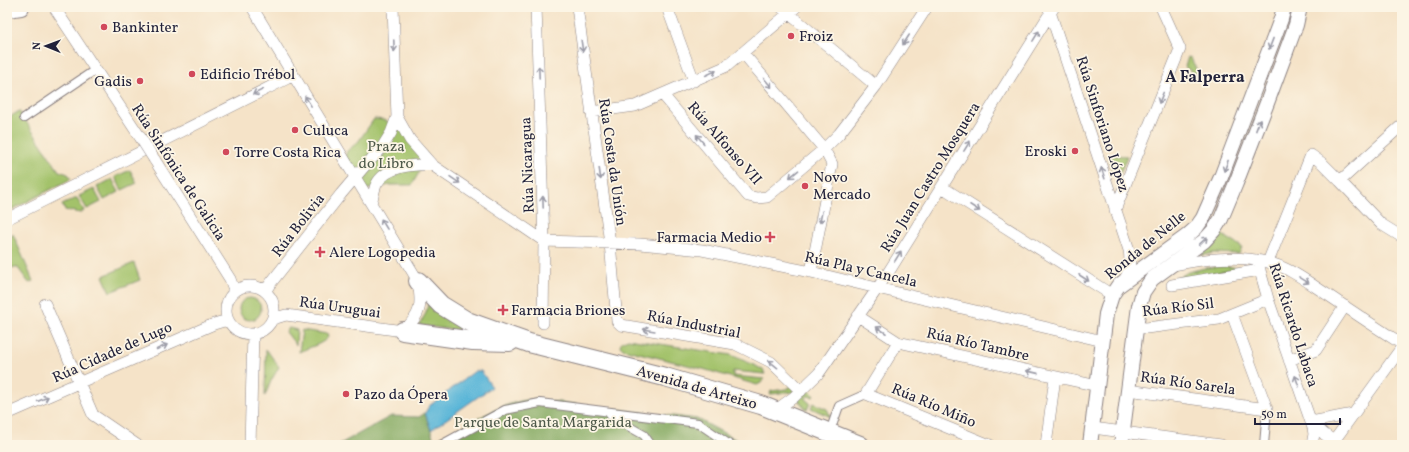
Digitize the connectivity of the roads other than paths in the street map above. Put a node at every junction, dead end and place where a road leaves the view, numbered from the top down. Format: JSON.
{"nodes":[{"id":1,"x":22,"y":7,"type":"edge"},
{"id":2,"x":54,"y":7,"type":"edge"},
{"id":3,"x":252,"y":7,"type":"edge"},
{"id":4,"x":393,"y":7,"type":"edge"},
{"id":5,"x":536,"y":7,"type":"edge"},
{"id":6,"x":577,"y":7,"type":"edge"},
{"id":7,"x":667,"y":7,"type":"edge"},
{"id":8,"x":927,"y":7,"type":"edge"},
{"id":9,"x":1161,"y":7,"type":"edge"},
{"id":10,"x":1284,"y":7,"type":"edge"},
{"id":11,"x":1300,"y":7,"type":"edge"},
{"id":12,"x":7,"y":9,"type":"edge"},
{"id":13,"x":789,"y":9,"type":"edge"},
{"id":14,"x":1051,"y":9,"type":"edge"},
{"id":15,"x":743,"y":53,"type":"junction"},
{"id":16,"x":95,"y":70,"type":"junction"},
{"id":17,"x":293,"y":77,"type":"junction"},
{"id":18,"x":694,"y":81,"type":"junction"},
{"id":19,"x":876,"y":86,"type":"junction"},
{"id":20,"x":663,"y":95,"type":"junction"},
{"id":21,"x":591,"y":112,"type":"junction"},
{"id":22,"x":397,"y":117,"type":"junction"},
{"id":23,"x":24,"y":118,"type":"dead end"},
{"id":24,"x":1400,"y":131,"type":"edge"},
{"id":25,"x":824,"y":149,"type":"junction"},
{"id":26,"x":432,"y":165,"type":"junction"},
{"id":27,"x":355,"y":177,"type":"junction"},
{"id":28,"x":1340,"y":180,"type":"junction"},
{"id":29,"x":942,"y":187,"type":"junction"},
{"id":30,"x":371,"y":203,"type":"junction"},
{"id":31,"x":1116,"y":210,"type":"junction"},
{"id":32,"x":7,"y":219,"type":"edge"},
{"id":33,"x":1402,"y":237,"type":"edge"},
{"id":34,"x":544,"y":241,"type":"junction"},
{"id":35,"x":610,"y":243,"type":"junction"},
{"id":36,"x":1129,"y":250,"type":"junction"},
{"id":37,"x":1156,"y":259,"type":"junction"},
{"id":38,"x":1268,"y":262,"type":"junction"},
{"id":39,"x":1172,"y":265,"type":"junction"},
{"id":40,"x":1258,"y":265,"type":"junction"},
{"id":41,"x":811,"y":272,"type":"junction"},
{"id":42,"x":418,"y":281,"type":"junction"},
{"id":43,"x":1172,"y":285,"type":"dead end"},
{"id":44,"x":877,"y":288,"type":"junction"},
{"id":45,"x":262,"y":289,"type":"junction"},
{"id":46,"x":1116,"y":290,"type":"junction"},
{"id":47,"x":233,"y":293,"type":"junction"},
{"id":48,"x":1268,"y":299,"type":"junction"},
{"id":49,"x":44,"y":304,"type":"dead end"},
{"id":50,"x":1139,"y":306,"type":"junction"},
{"id":51,"x":1345,"y":306,"type":"junction"},
{"id":52,"x":1232,"y":314,"type":"junction"},
{"id":53,"x":858,"y":316,"type":"junction"},
{"id":54,"x":273,"y":319,"type":"junction"},
{"id":55,"x":617,"y":321,"type":"joint"},
{"id":56,"x":229,"y":322,"type":"junction"},
{"id":57,"x":543,"y":323,"type":"dead end"},
{"id":58,"x":1136,"y":327,"type":"junction"},
{"id":59,"x":403,"y":331,"type":"junction"},
{"id":60,"x":253,"y":334,"type":"junction"},
{"id":61,"x":1103,"y":341,"type":"junction"},
{"id":62,"x":898,"y":342,"type":"junction"},
{"id":63,"x":528,"y":343,"type":"junction"},
{"id":64,"x":1402,"y":344,"type":"edge"},
{"id":65,"x":1402,"y":347,"type":"edge"},
{"id":66,"x":1289,"y":360,"type":"junction"},
{"id":67,"x":1055,"y":377,"type":"junction"},
{"id":68,"x":79,"y":382,"type":"junction"},
{"id":69,"x":1098,"y":386,"type":"junction"},
{"id":70,"x":1128,"y":390,"type":"junction"},
{"id":71,"x":801,"y":391,"type":"junction"},
{"id":72,"x":866,"y":394,"type":"junction"},
{"id":73,"x":776,"y":410,"type":"junction"},
{"id":74,"x":1267,"y":410,"type":"junction"},
{"id":75,"x":608,"y":412,"type":"junction"},
{"id":76,"x":7,"y":414,"type":"edge"},
{"id":77,"x":1353,"y":414,"type":"junction"},
{"id":78,"x":1311,"y":422,"type":"junction"},
{"id":79,"x":833,"y":423,"type":"dead end"},
{"id":80,"x":1093,"y":428,"type":"junction"},
{"id":81,"x":1122,"y":438,"type":"edge"},
{"id":82,"x":1335,"y":444,"type":"edge"},
{"id":83,"x":137,"y":445,"type":"edge"},
{"id":84,"x":250,"y":445,"type":"edge"},
{"id":85,"x":442,"y":445,"type":"edge"},
{"id":86,"x":652,"y":445,"type":"edge"},
{"id":87,"x":730,"y":445,"type":"edge"},
{"id":88,"x":860,"y":445,"type":"edge"},
{"id":89,"x":990,"y":445,"type":"edge"},
{"id":90,"x":1046,"y":445,"type":"edge"},
{"id":91,"x":1090,"y":445,"type":"edge"},
{"id":92,"x":1221,"y":445,"type":"edge"},
{"id":93,"x":1264,"y":445,"type":"edge"},
{"id":94,"x":1312,"y":445,"type":"edge"}],
"edges":[{"from":1,"to":12,"type":"main road"},
{"from":2,"to":16,"type":"street","name":"Rúa Sinfónica de Galicia"},
{"from":3,"to":17,"type":"street","name":"Avenida de Arteixo"},
{"from":4,"to":22,"type":"street","one_way":true},
{"from":34,"to":5,"type":"street","name":"Rúa Nicaragua","one_way":true},
{"from":6,"to":21,"type":"street","name":"Rúa Costa da Unión","one_way":true},
{"from":7,"to":18,"type":"street"},
{"from":8,"to":19,"type":"street","name":"Rúa Alfonso VII","one_way":true},
{"from":9,"to":31,"type":"street","one_way":true},
{"from":10,"to":37,"type":"street","name":"Ronda de Nelle","one_way":true},
{"from":39,"to":11,"type":"street","name":"Ronda de Nelle","one_way":true},
{"from":13,"to":15,"type":"street"},
{"from":13,"to":19,"type":"street"},
{"from":29,"to":14,"type":"street","name":"Rúa Juan Castro Mosquera","one_way":true},
{"from":31,"to":14,"type":"street","name":"Rúa Sinforiano López","one_way":true},
{"from":18,"to":15,"type":"street","one_way":true},
{"from":15,"to":25,"type":"street","one_way":true},
{"from":16,"to":23,"type":"street"},
{"from":16,"to":47,"type":"street","name":"Rúa Sinfónica de Galicia","bridge":true},
{"from":27,"to":17,"type":"street","name":"Avenida de Arteixo","one_way":true},
{"from":17,"to":32,"type":"street","one_way":true},
{"from":18,"to":20,"type":"street"},
{"from":19,"to":25,"type":"street","name":"Rúa Alfonso VII"},
{"from":20,"to":21,"type":"street"},
{"from":25,"to":20,"type":"street","name":"Rúa Alfonso VII","one_way":true},
{"from":21,"to":35,"type":"street","name":"Rúa Costa da Unión","one_way":true},
{"from":22,"to":26,"type":"street"},
{"from":22,"to":27,"type":"street"},
{"from":24,"to":28,"type":"street"},
{"from":25,"to":41,"type":"street","one_way":true},
{"from":26,"to":30,"type":"street"},
{"from":26,"to":34,"type":"street","one_way":true},
{"from":27,"to":30,"type":"street","name":"Avenida de Arteixo"},
{"from":27,"to":45,"type":"street","name":"Rúa Bolivia"},
{"from":28,"to":33,"type":"street"},
{"from":28,"to":38,"type":"street"},
{"from":44,"to":29,"type":"street","name":"Rúa Juan Castro Mosquera","one_way":true},
{"from":29,"to":46,"type":"street","one_way":true},
{"from":42,"to":30,"type":"street","name":"Avenida de Arteixo","one_way":true},
{"from":31,"to":36,"type":"street","name":"Rúa Sinforiano López"},
{"from":34,"to":35,"type":"street","name":"Rúa Pla y Cancela"},
{"from":34,"to":57,"type":"street","name":"Rúa Nicaragua"},
{"from":35,"to":41,"type":"street","name":"Rúa Pla y Cancela"},
{"from":35,"to":55,"type":"street","name":"Rúa Costa da Unión"},
{"from":36,"to":37,"type":"street"},
{"from":36,"to":46,"type":"street","name":"Rúa Sinforiano López"},
{"from":37,"to":46,"type":"street","name":"Ronda de Nelle"},
{"from":38,"to":40,"type":"street"},
{"from":38,"to":51,"type":"street","one_way":true},
{"from":39,"to":40,"type":"street"},
{"from":39,"to":50,"type":"street","name":"Ronda de Nelle"},
{"from":40,"to":43,"type":"street"},
{"from":40,"to":48,"type":"street","name":"Rúa Ricardo Labaca"},
{"from":41,"to":44,"type":"street","name":"Rúa Pla y Cancela"},
{"from":42,"to":59,"type":"street","name":"Avenida de Arteixo"},
{"from":42,"to":63,"type":"main road","name":"Avenida de Arteixo"},
{"from":44,"to":53,"type":"street","name":"Rúa Juan Castro Mosquera"},
{"from":44,"to":61,"type":"street","name":"Rúa Pla y Cancela"},
{"from":45,"to":47,"type":"street"},
{"from":45,"to":54,"type":"street"},
{"from":46,"to":50,"type":"street"},
{"from":46,"to":61,"type":"street","name":"Ronda de Nelle"},
{"from":47,"to":56,"type":"street"},
{"from":48,"to":52,"type":"street","name":"Rúa Río Sil"},
{"from":48,"to":66,"type":"street","name":"Rúa Ricardo Labaca"},
{"from":49,"to":68,"type":"street"},
{"from":50,"to":58,"type":"street","name":"Ronda de Nelle"},
{"from":51,"to":64,"type":"street"},
{"from":51,"to":66,"type":"street"},
{"from":52,"to":58,"type":"street","name":"Rúa Río Sil"},
{"from":52,"to":74,"type":"street"},
{"from":62,"to":53,"type":"street","name":"Rúa Río Tambre","one_way":true},
{"from":53,"to":71,"type":"street","name":"Rúa Juan Castro Mosquera"},
{"from":54,"to":59,"type":"street","name":"Rúa Uruguai"},
{"from":54,"to":60,"type":"street"},
{"from":71,"to":55,"type":"street","name":"Rúa Industrial","one_way":true},
{"from":56,"to":60,"type":"street"},
{"from":68,"to":56,"type":"street","name":"Rúa Cidade de Lugo","one_way":true},
{"from":58,"to":70,"type":"street","name":"Ronda de Nelle"},
{"from":59,"to":63,"type":"main road","name":"Avenida de Arteixo"},
{"from":60,"to":84,"type":"street"},
{"from":61,"to":69,"type":"street","name":"Ronda de Nelle"},
{"from":67,"to":62,"type":"street","name":"Rúa Río Tambre","one_way":true},
{"from":62,"to":72,"type":"street"},
{"from":63,"to":73,"type":"main road","name":"Avenida de Arteixo"},
{"from":65,"to":77,"type":"street"},
{"from":78,"to":66,"type":"street","name":"Rúa Ricardo Labaca","one_way":true},
{"from":67,"to":69,"type":"street","name":"Rúa Río Tambre"},
{"from":67,"to":90,"type":"street"},
{"from":76,"to":68,"type":"street","name":"Rúa Cidade de Lugo","one_way":true},
{"from":68,"to":83,"type":"street"},
{"from":69,"to":80,"type":"street","name":"Ronda de Nelle"},
{"from":70,"to":74,"type":"street","name":"Rúa Río Sarela"},
{"from":70,"to":81,"type":"street","name":"Ronda de Nelle"},
{"from":71,"to":73,"type":"street","name":"Rúa Juan Castro Mosquera"},
{"from":72,"to":79,"type":"street"},
{"from":72,"to":89,"type":"street","name":"Rúa Río Miño"},
{"from":73,"to":88,"type":"main road","name":"Avenida de Arteixo"},
{"from":74,"to":93,"type":"street"},
{"from":75,"to":85,"type":"street"},
{"from":75,"to":86,"type":"street"},
{"from":75,"to":87,"type":"street"},
{"from":77,"to":78,"type":"street"},
{"from":77,"to":82,"type":"street"},
{"from":78,"to":82,"type":"street","name":"Rúa Ricardo Labaca"},
{"from":78,"to":94,"type":"street","name":"Rúa Ricardo Labaca"},
{"from":80,"to":81,"type":"street"},
{"from":80,"to":91,"type":"street","name":"Ronda de Nelle"},
{"from":81,"to":92,"type":"street"}]}
